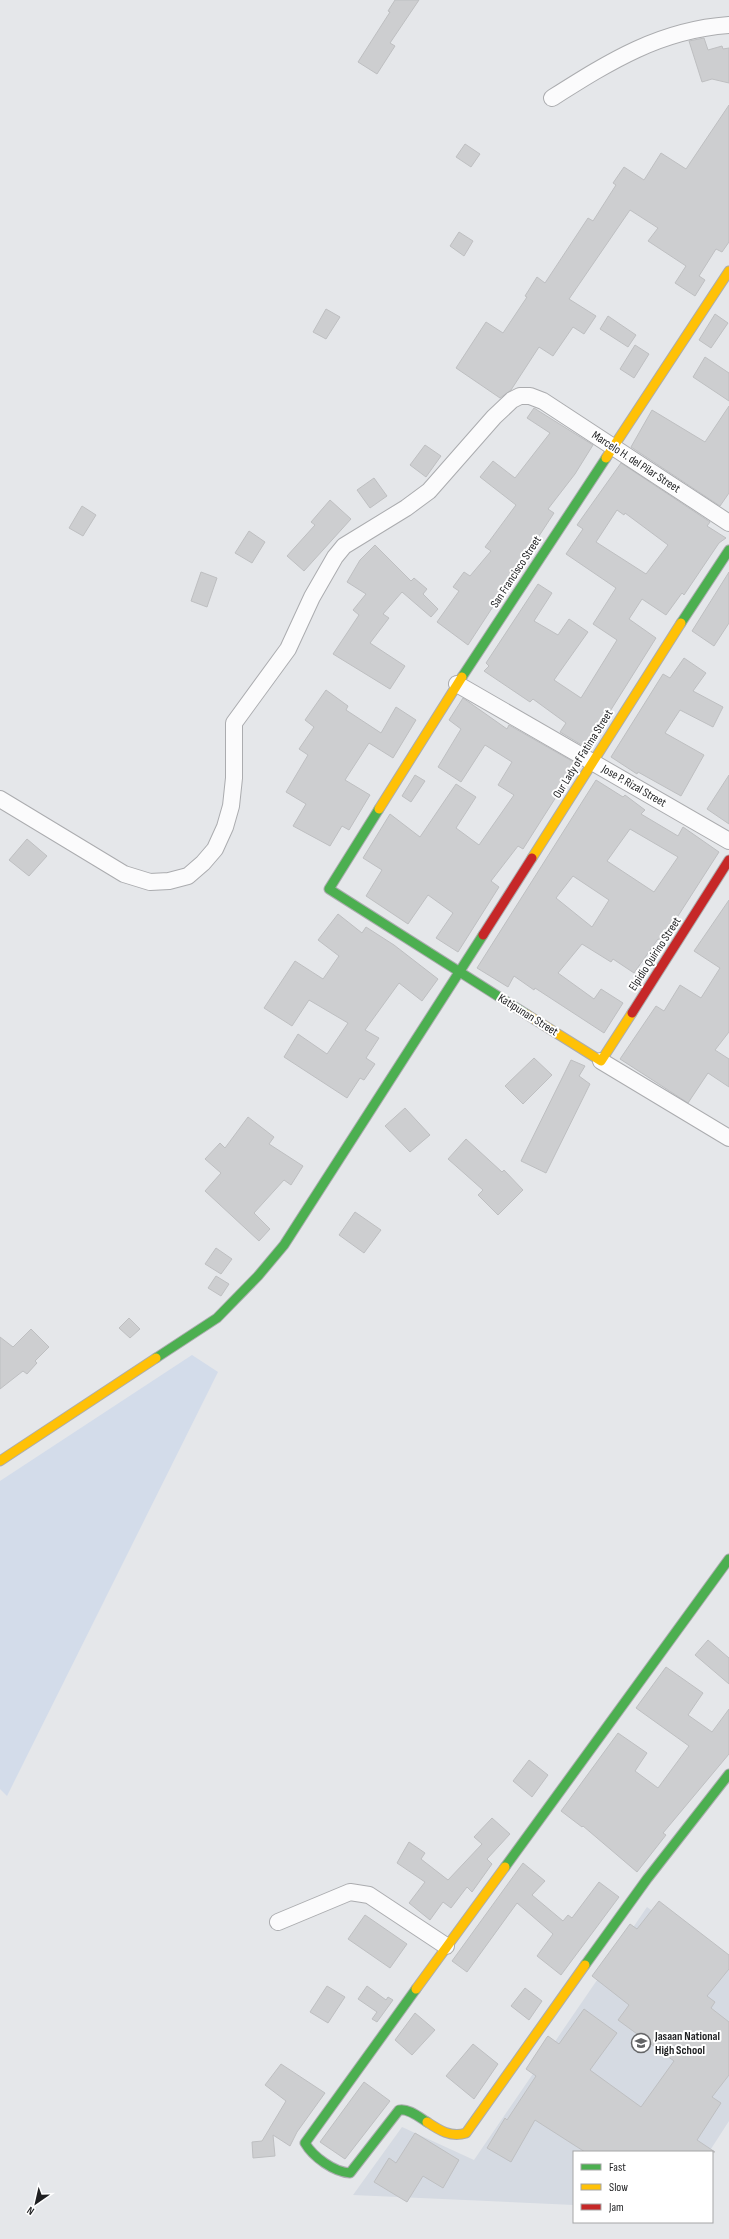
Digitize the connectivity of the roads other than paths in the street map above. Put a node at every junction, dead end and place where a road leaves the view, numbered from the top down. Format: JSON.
{"nodes":[{"id":1,"x":729,"y":25,"type":"edge"},
{"id":2,"x":552,"y":98,"type":"dead end"},
{"id":3,"x":728,"y":274,"type":"edge"},
{"id":4,"x":613,"y":447,"type":"junction"},
{"id":5,"x":729,"y":523,"type":"edge"},
{"id":6,"x":729,"y":550,"type":"edge"},
{"id":7,"x":457,"y":684,"type":"junction"},
{"id":8,"x":592,"y":762,"type":"junction"},
{"id":9,"x":0,"y":799,"type":"edge"},
{"id":10,"x":729,"y":841,"type":"edge"},
{"id":11,"x":729,"y":860,"type":"edge"},
{"id":12,"x":329,"y":889,"type":"joint"},
{"id":13,"x":460,"y":972,"type":"junction"},
{"id":14,"x":601,"y":1060,"type":"junction"},
{"id":15,"x":729,"y":1138,"type":"edge"},
{"id":16,"x":1,"y":1459,"type":"edge"},
{"id":17,"x":729,"y":1559,"type":"edge"},
{"id":18,"x":729,"y":1774,"type":"edge"},
{"id":19,"x":278,"y":1922,"type":"dead end"},
{"id":20,"x":446,"y":1946,"type":"junction"}],
"edges":[{"from":1,"to":2,"type":"street"},
{"from":3,"to":4,"type":"street","name":"San Francisco Street"},
{"from":4,"to":5,"type":"street","name":"Marcelo H. del Pilar Street"},
{"from":4,"to":7,"type":"street","name":"San Francisco Street"},
{"from":4,"to":9,"type":"street","name":"Marcelo H. del Pilar Street"},
{"from":6,"to":8,"type":"street","name":"Our Lady of Fatima Street"},
{"from":7,"to":8,"type":"street","name":"Jose P. Rizal Street"},
{"from":7,"to":12,"type":"street","name":"San Francisco Street"},
{"from":8,"to":10,"type":"street","name":"Jose P. Rizal Street"},
{"from":8,"to":13,"type":"street","name":"Our Lady of Fatima Street"},
{"from":11,"to":14,"type":"street","name":"Elpidio Quirino Street"},
{"from":12,"to":13,"type":"street","name":"Katipunan Street"},
{"from":13,"to":14,"type":"street","name":"Katipunan Street"},
{"from":13,"to":16,"type":"street","name":"Our Lady of Fatima Street"},
{"from":14,"to":15,"type":"street","name":"Katipunan Street"},
{"from":17,"to":20,"type":"street"},
{"from":18,"to":20,"type":"street"},
{"from":19,"to":20,"type":"street"}]}
